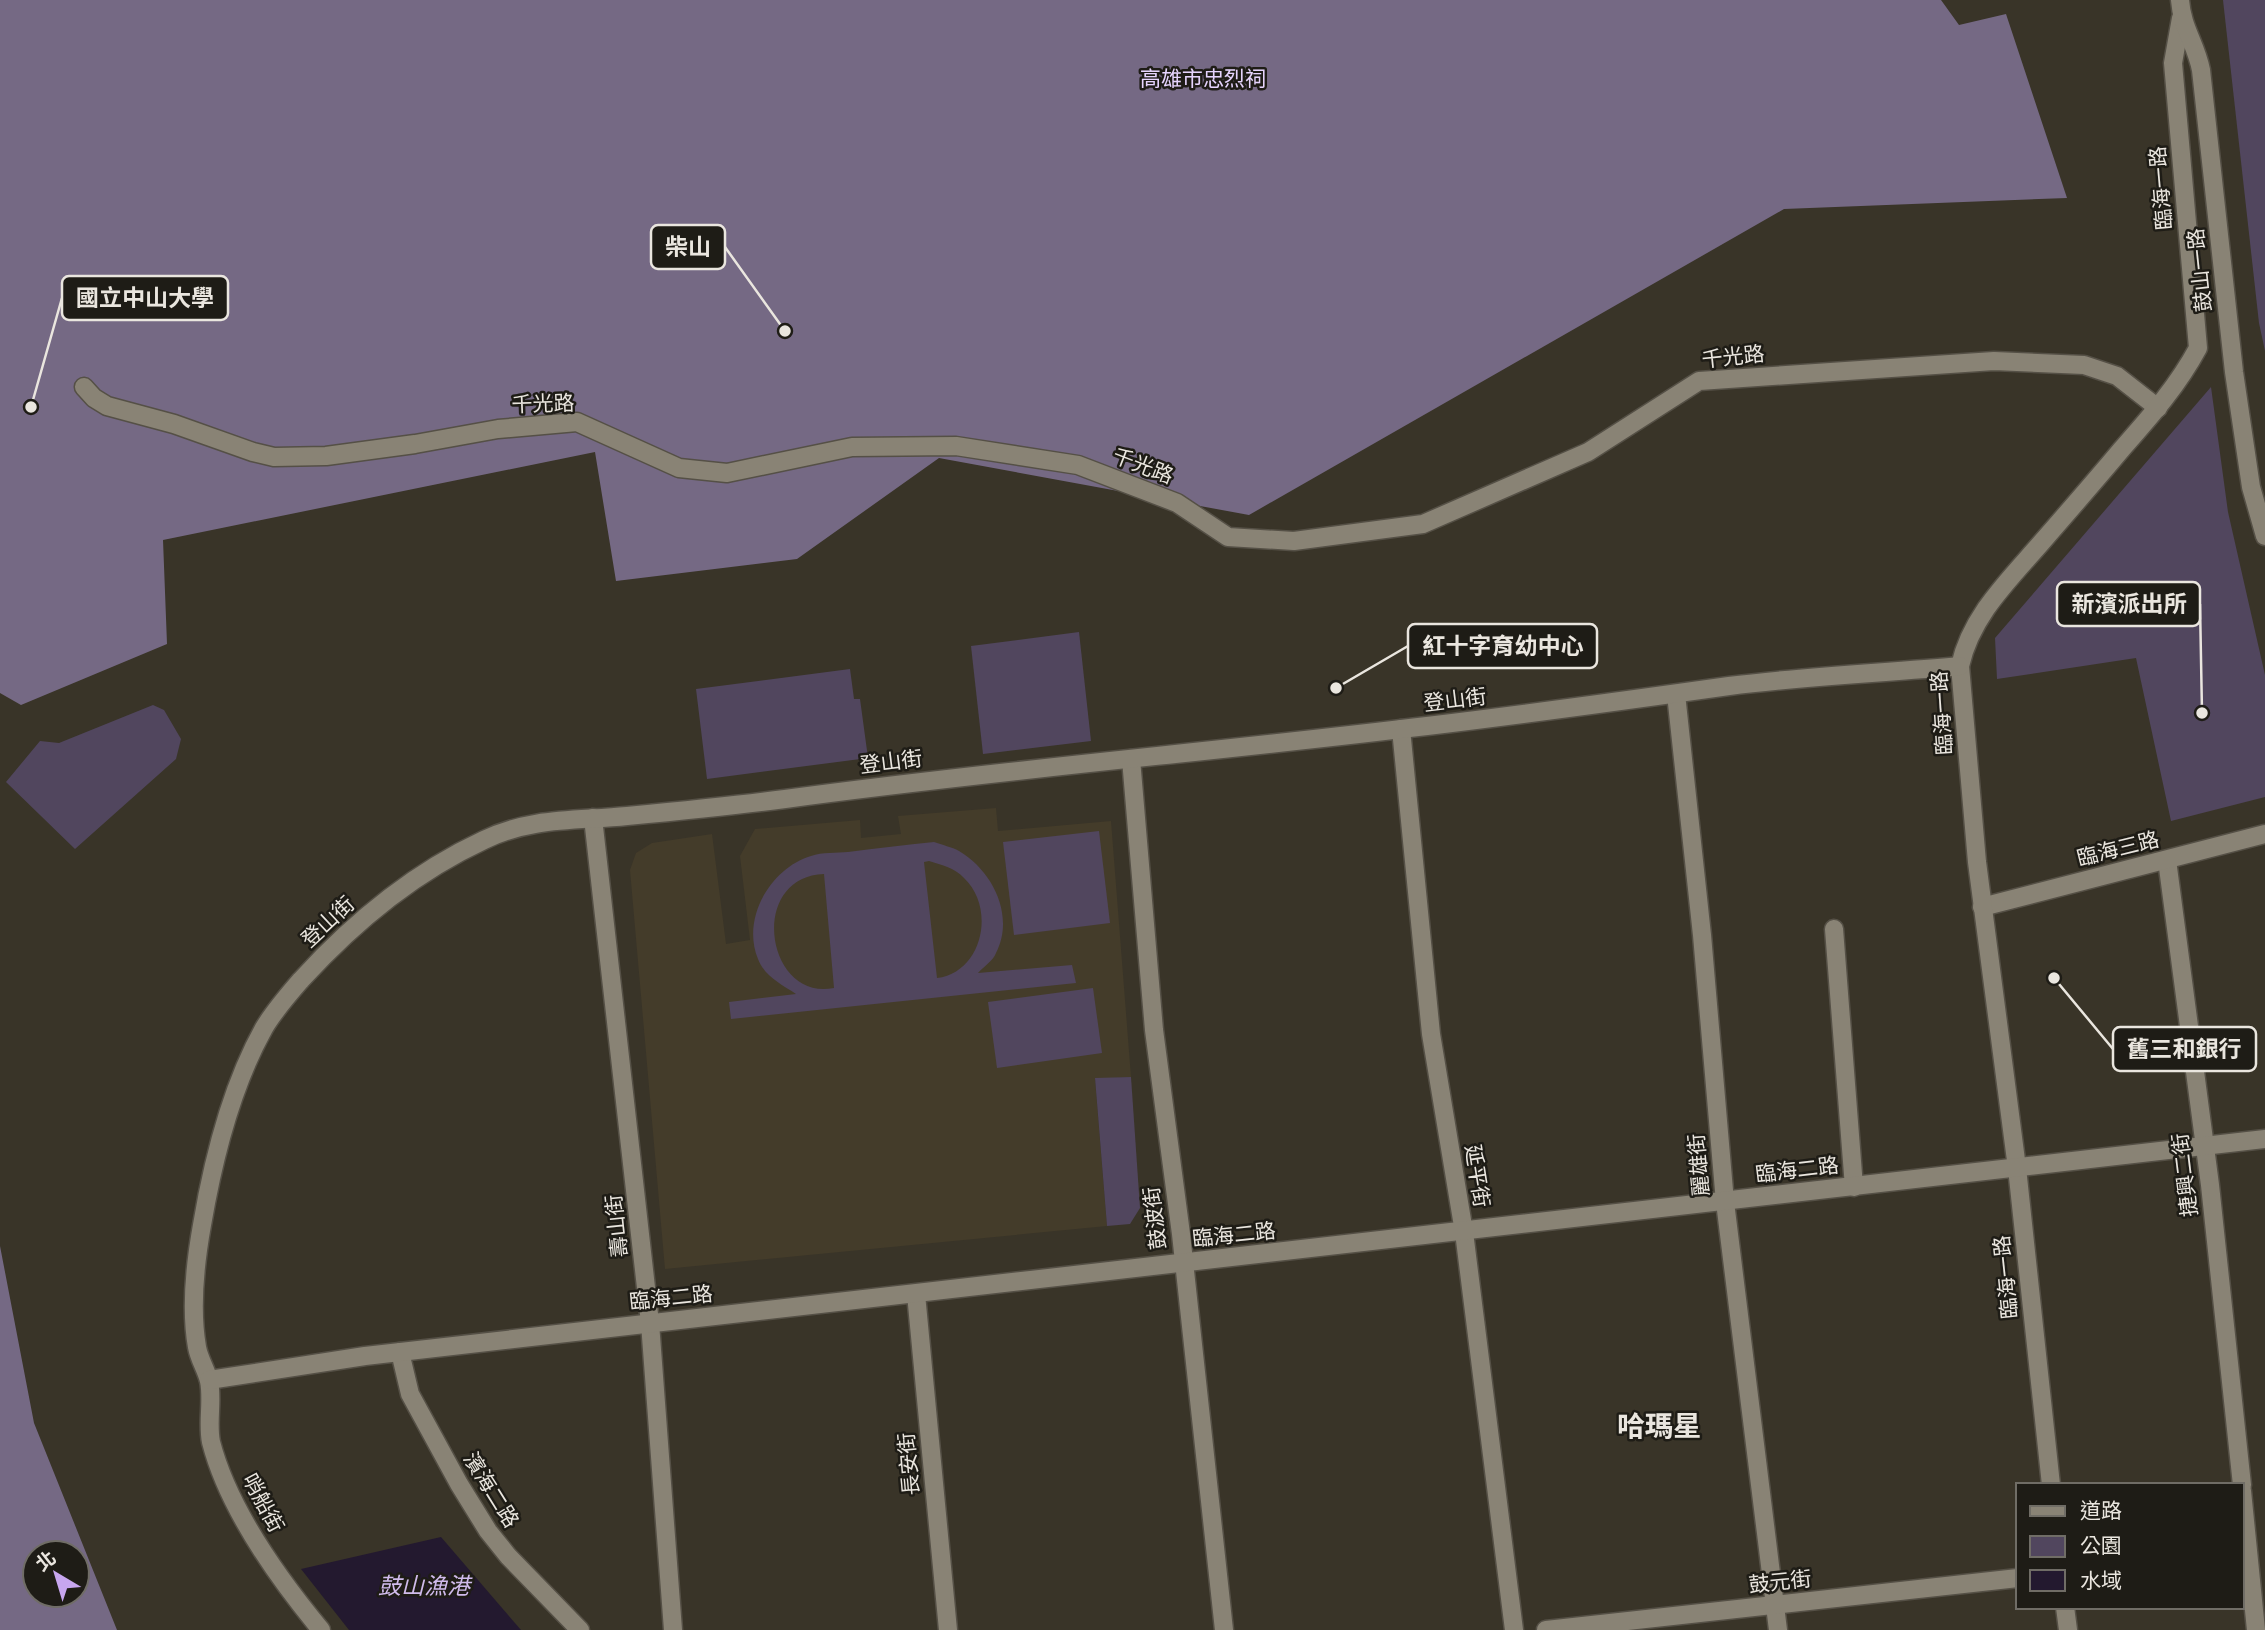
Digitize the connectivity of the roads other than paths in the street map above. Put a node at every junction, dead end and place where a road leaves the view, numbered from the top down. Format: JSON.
{"nodes":[{"id":1,"x":2181,"y":9,"type":"edge"},
{"id":2,"x":84,"y":387,"type":"dead end"},
{"id":3,"x":2158,"y":408,"type":"junction"},
{"id":4,"x":2265,"y":536,"type":"edge"},
{"id":5,"x":1960,"y":666,"type":"junction"},
{"id":6,"x":1676,"y":694,"type":"junction"},
{"id":7,"x":1401,"y":729,"type":"junction"},
{"id":8,"x":1131,"y":759,"type":"junction"},
{"id":9,"x":593,"y":818,"type":"junction"},
{"id":10,"x":2265,"y":834,"type":"edge"},
{"id":11,"x":2167,"y":860,"type":"junction"},
{"id":12,"x":1982,"y":907,"type":"junction"},
{"id":13,"x":1834,"y":929,"type":"dead end"},
{"id":14,"x":2265,"y":1139,"type":"edge"},
{"id":15,"x":2205,"y":1146,"type":"junction"},
{"id":16,"x":2017,"y":1168,"type":"junction"},
{"id":17,"x":1854,"y":1187,"type":"junction"},
{"id":18,"x":1725,"y":1202,"type":"junction"},
{"id":19,"x":1464,"y":1232,"type":"junction"},
{"id":20,"x":1184,"y":1263,"type":"junction"},
{"id":21,"x":916,"y":1294,"type":"junction"},
{"id":22,"x":650,"y":1323,"type":"junction"},
{"id":23,"x":400,"y":1352,"type":"junction"},
{"id":24,"x":209,"y":1380,"type":"junction"},
{"id":25,"x":2051,"y":1483,"type":"edge"},
{"id":26,"x":2242,"y":1483,"type":"edge"},
{"id":27,"x":2244,"y":1503,"type":"edge"},
{"id":28,"x":2252,"y":1552,"type":"edge"},
{"id":29,"x":2016,"y":1578,"type":"edge"},
{"id":30,"x":1775,"y":1605,"type":"junction"},
{"id":31,"x":2065,"y":1609,"type":"edge"},
{"id":32,"x":321,"y":1630,"type":"edge"},
{"id":33,"x":580,"y":1630,"type":"edge"},
{"id":34,"x":673,"y":1630,"type":"edge"},
{"id":35,"x":948,"y":1630,"type":"edge"},
{"id":36,"x":1224,"y":1630,"type":"edge"},
{"id":37,"x":1514,"y":1630,"type":"edge"},
{"id":38,"x":1546,"y":1630,"type":"edge"},
{"id":39,"x":1778,"y":1630,"type":"edge"},
{"id":40,"x":2068,"y":1630,"type":"edge"},
{"id":41,"x":2256,"y":1630,"type":"edge"}],
"edges":[{"from":1,"to":3,"type":"street","name":"臨海一路"},
{"from":1,"to":4,"type":"street","name":"鼓山一路"},
{"from":2,"to":3,"type":"street","name":"千光路"},
{"from":3,"to":5,"type":"street","name":"臨海一路"},
{"from":5,"to":6,"type":"street","name":"登山街"},
{"from":5,"to":12,"type":"street","name":"臨海一路"},
{"from":6,"to":7,"type":"street","name":"登山街"},
{"from":6,"to":18,"type":"street","name":"麗雄街"},
{"from":7,"to":8,"type":"street","name":"登山街"},
{"from":7,"to":19,"type":"street","name":"延平街"},
{"from":8,"to":9,"type":"street","name":"登山街"},
{"from":8,"to":20,"type":"street","name":"鼓波街"},
{"from":9,"to":22,"type":"street","name":"壽山街"},
{"from":9,"to":24,"type":"street","name":"登山街"},
{"from":10,"to":11,"type":"street","name":"臨海三路"},
{"from":11,"to":12,"type":"street","name":"臨海三路"},
{"from":11,"to":15,"type":"street","name":"捷興二街"},
{"from":12,"to":16,"type":"street","name":"臨海一路"},
{"from":13,"to":17,"type":"street"},
{"from":14,"to":15,"type":"street","name":"臨海二路"},
{"from":15,"to":16,"type":"street","name":"臨海二路"},
{"from":15,"to":26,"type":"street","name":"捷興二街"},
{"from":16,"to":17,"type":"street","name":"臨海二路"},
{"from":16,"to":25,"type":"street","name":"臨海一路"},
{"from":17,"to":18,"type":"street","name":"臨海二路"},
{"from":18,"to":19,"type":"street","name":"臨海二路"},
{"from":18,"to":30,"type":"street","name":"麗雄街"},
{"from":19,"to":20,"type":"street","name":"臨海二路"},
{"from":19,"to":37,"type":"street","name":"延平街"},
{"from":20,"to":21,"type":"street","name":"臨海二路"},
{"from":20,"to":36,"type":"street","name":"鼓波街"},
{"from":21,"to":22,"type":"street","name":"臨海二路"},
{"from":21,"to":35,"type":"street","name":"長安街"},
{"from":22,"to":23,"type":"street","name":"臨海二路"},
{"from":22,"to":34,"type":"street","name":"壽山街"},
{"from":23,"to":24,"type":"street","name":"臨海二路"},
{"from":23,"to":33,"type":"street","name":"濱海二路"},
{"from":24,"to":32,"type":"street","name":"哨船街"},
{"from":27,"to":28,"type":"street"},
{"from":28,"to":41,"type":"street"},
{"from":29,"to":30,"type":"street","name":"鼓元街"},
{"from":30,"to":38,"type":"street","name":"鼓元街"},
{"from":30,"to":39,"type":"street","name":"麗雄街"},
{"from":31,"to":40,"type":"street"}]}
